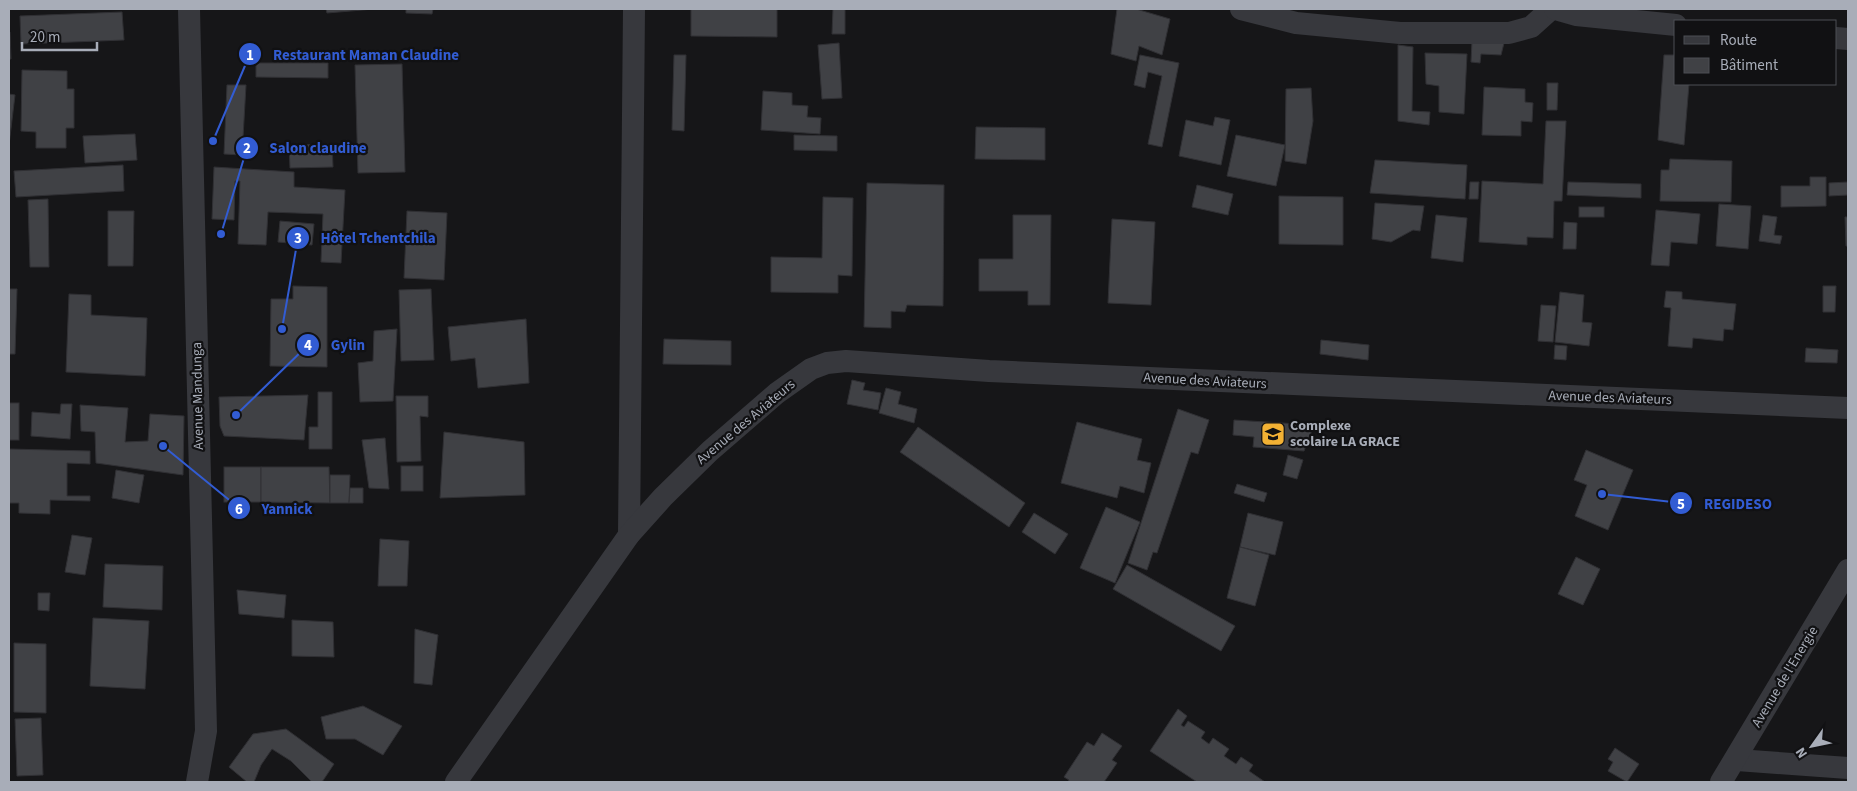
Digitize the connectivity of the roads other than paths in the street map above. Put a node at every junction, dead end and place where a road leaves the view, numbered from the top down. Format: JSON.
{"nodes":[{"id":1,"x":189,"y":9,"type":"edge"},
{"id":2,"x":634,"y":9,"type":"edge"},
{"id":3,"x":1242,"y":9,"type":"edge"},
{"id":4,"x":1551,"y":9,"type":"edge"},
{"id":5,"x":1555,"y":9,"type":"edge"},
{"id":6,"x":1674,"y":25,"type":"edge"},
{"id":7,"x":1848,"y":408,"type":"edge"},
{"id":8,"x":629,"y":535,"type":"junction"},
{"id":9,"x":1848,"y":570,"type":"edge"},
{"id":10,"x":1737,"y":760,"type":"junction"},
{"id":11,"x":1848,"y":768,"type":"edge"},
{"id":12,"x":197,"y":782,"type":"edge"},
{"id":13,"x":456,"y":782,"type":"edge"},
{"id":14,"x":1721,"y":782,"type":"edge"}],
"edges":[{"from":1,"to":12,"type":"street","name":"Avenue Mandunga"},
{"from":2,"to":8,"type":"street"},
{"from":3,"to":4,"type":"street"},
{"from":5,"to":6,"type":"street"},
{"from":7,"to":8,"type":"street","name":"Avenue des Aviateurs"},
{"from":8,"to":13,"type":"street","name":"Avenue des Aviateurs"},
{"from":9,"to":10,"type":"street","name":"Avenue de l'Energie"},
{"from":10,"to":11,"type":"street"},
{"from":10,"to":14,"type":"street","name":"Avenue de l'Energie"}]}
